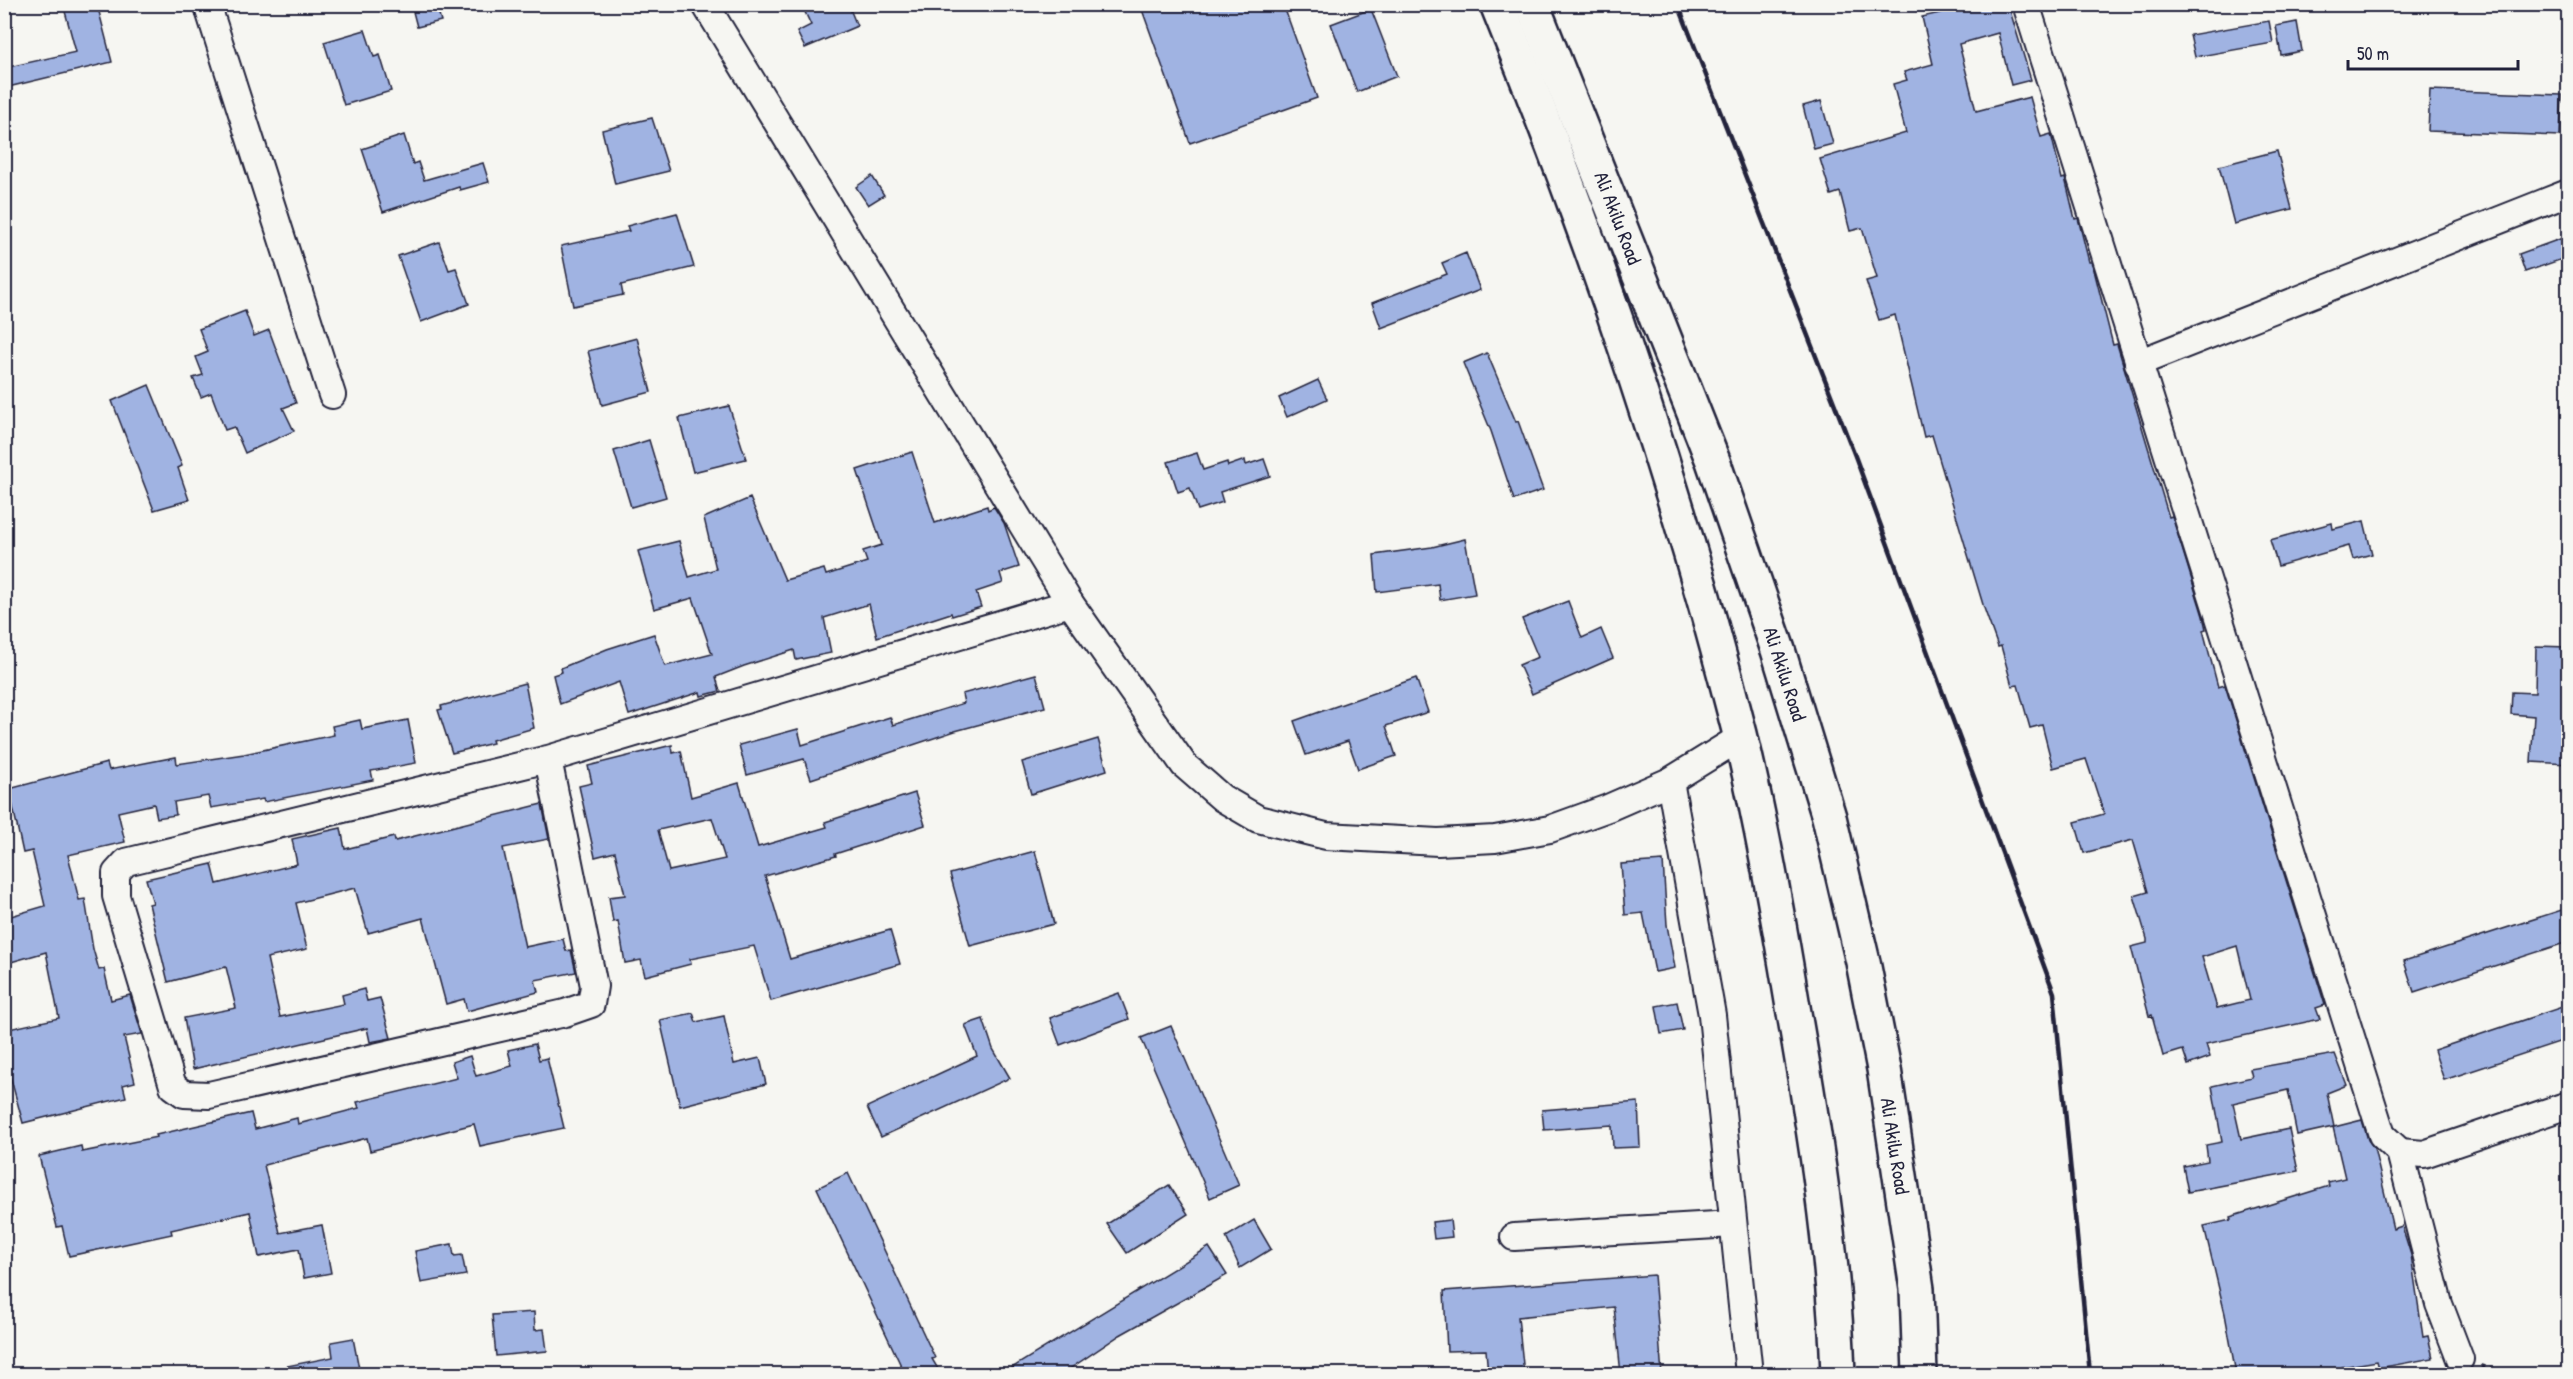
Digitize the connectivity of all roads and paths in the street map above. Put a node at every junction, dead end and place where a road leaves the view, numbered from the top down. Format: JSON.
{"nodes":[{"id":1,"x":207,"y":4,"type":"edge"},
{"id":2,"x":705,"y":4,"type":"edge"},
{"id":3,"x":1497,"y":4,"type":"edge"},
{"id":4,"x":1532,"y":4,"type":"edge"},
{"id":5,"x":2026,"y":4,"type":"edge"},
{"id":6,"x":2568,"y":193,"type":"edge"},
{"id":7,"x":2138,"y":363,"type":"junction"},
{"id":8,"x":332,"y":395,"type":"dead end"},
{"id":9,"x":1070,"y":603,"type":"junction"},
{"id":10,"x":1741,"y":737,"type":"junction"},
{"id":11,"x":548,"y":759,"type":"junction"},
{"id":12,"x":1670,"y":781,"type":"junction"},
{"id":13,"x":2568,"y":1105,"type":"edge"},
{"id":14,"x":2400,"y":1152,"type":"junction"},
{"id":15,"x":1733,"y":1224,"type":"junction"},
{"id":16,"x":1514,"y":1237,"type":"dead end"},
{"id":17,"x":2460,"y":1359,"type":"dead end"},
{"id":18,"x":1749,"y":1374,"type":"edge"},
{"id":19,"x":1838,"y":1374,"type":"edge"},
{"id":20,"x":1920,"y":1374,"type":"edge"}],
"edges":[{"from":1,"to":8,"type":"street"},
{"from":2,"to":9,"type":"street"},
{"from":3,"to":10,"type":"main road","name":"Ali Akilu Road"},
{"from":4,"to":20,"type":"main road","name":"Ali Akilu Road"},
{"from":5,"to":7,"type":"street"},
{"from":6,"to":7,"type":"street"},
{"from":7,"to":14,"type":"street"},
{"from":9,"to":11,"type":"street"},
{"from":9,"to":12,"type":"street"},
{"from":10,"to":12,"type":"street"},
{"from":10,"to":19,"type":"main road","name":"Ali Akilu Road"},
{"from":11,"to":11,"type":"street"},
{"from":12,"to":15,"type":"street"},
{"from":13,"to":14,"type":"street"},
{"from":14,"to":17,"type":"street"},
{"from":15,"to":16,"type":"street"},
{"from":15,"to":18,"type":"street"}]}
